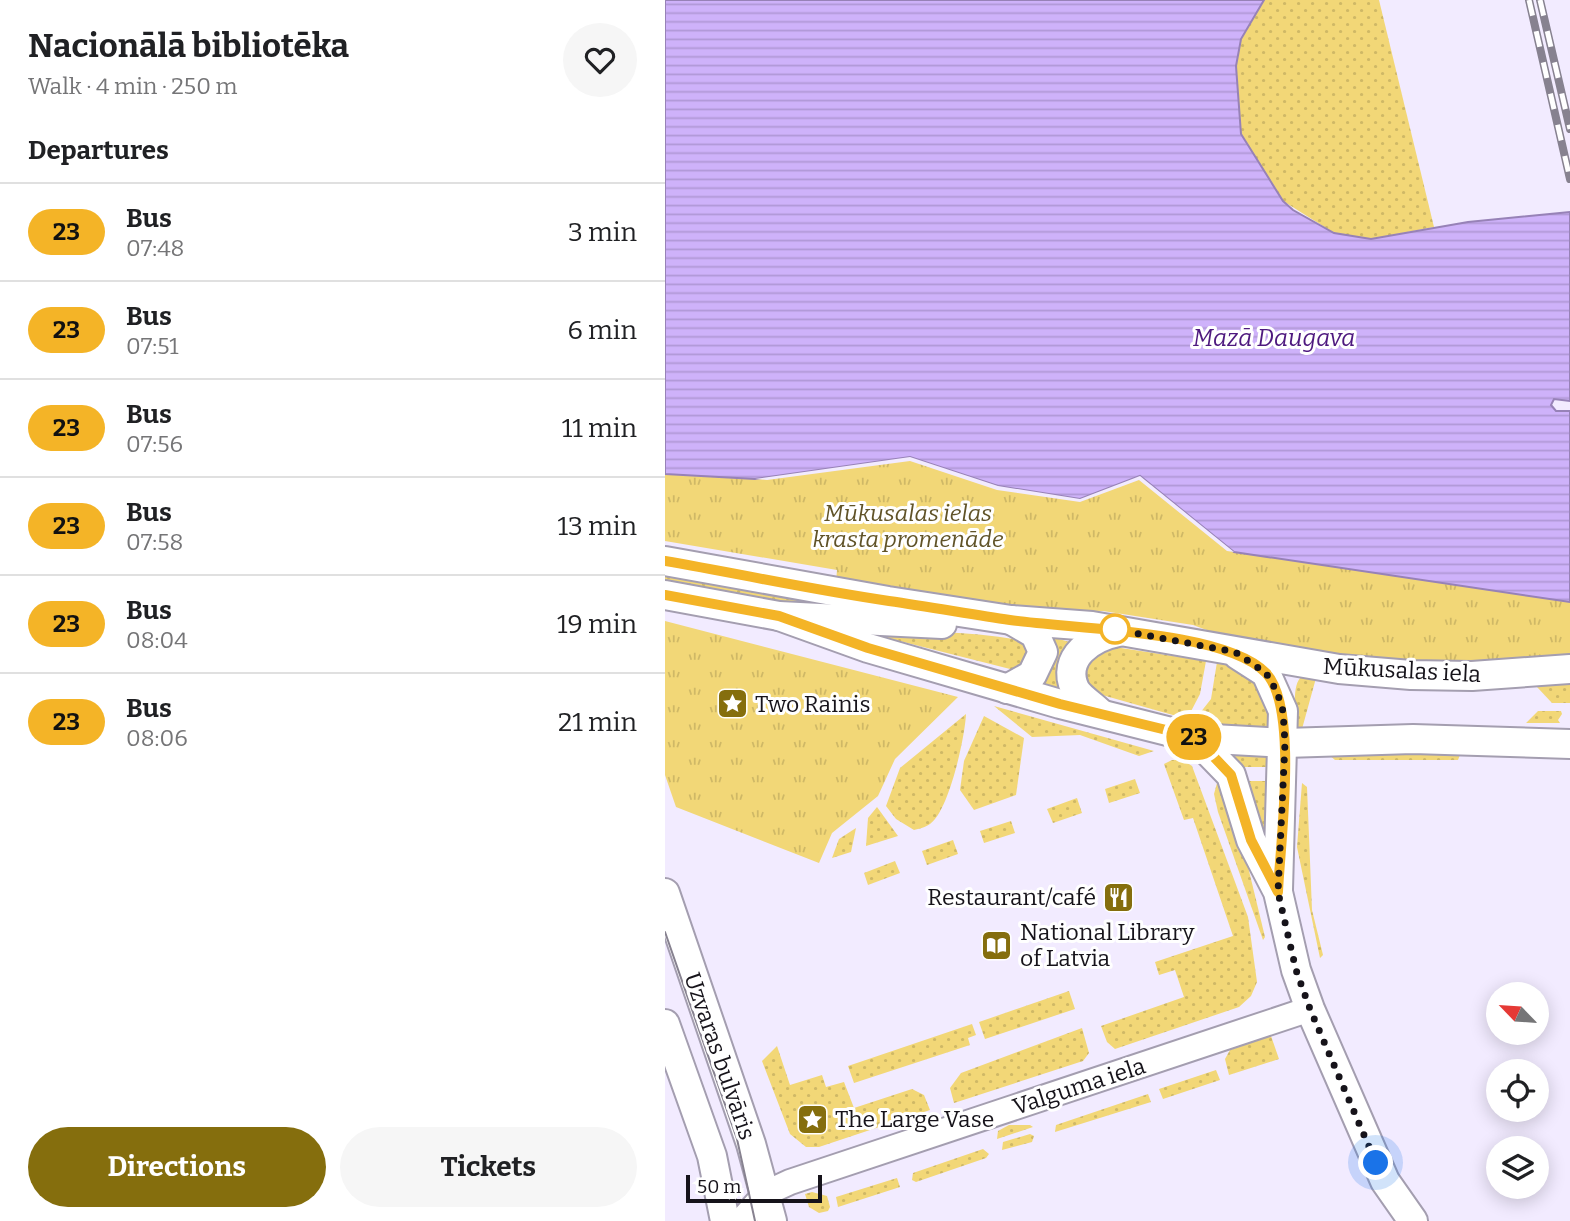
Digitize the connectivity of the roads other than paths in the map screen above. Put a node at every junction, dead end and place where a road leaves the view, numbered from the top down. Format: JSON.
{"nodes":[{"id":1,"x":665,"y":561,"type":"edge"},
{"id":2,"x":665,"y":595,"type":"edge"},
{"id":3,"x":779,"y":616,"type":"junction"},
{"id":4,"x":1011,"y":620,"type":"junction"},
{"id":5,"x":1124,"y":631,"type":"junction"},
{"id":6,"x":1235,"y":652,"type":"junction"},
{"id":7,"x":1570,"y":669,"type":"edge"},
{"id":8,"x":1007,"y":689,"type":"junction"},
{"id":9,"x":1098,"y":712,"type":"junction"},
{"id":10,"x":1195,"y":737,"type":"junction"},
{"id":11,"x":1285,"y":743,"type":"junction"},
{"id":12,"x":1570,"y":744,"type":"edge"},
{"id":13,"x":1278,"y":892,"type":"junction"},
{"id":14,"x":665,"y":893,"type":"edge"},
{"id":15,"x":1310,"y":1009,"type":"junction"},
{"id":16,"x":665,"y":1024,"type":"edge"},
{"id":17,"x":766,"y":1193,"type":"junction"},
{"id":18,"x":725,"y":1221,"type":"edge"},
{"id":19,"x":741,"y":1221,"type":"edge"},
{"id":20,"x":772,"y":1221,"type":"edge"},
{"id":21,"x":1413,"y":1221,"type":"edge"}],
"edges":[{"from":1,"to":4,"type":"main road"},
{"from":2,"to":3,"type":"main road"},
{"from":3,"to":4,"type":"main road"},
{"from":3,"to":8,"type":"main road"},
{"from":4,"to":5,"type":"main road","name":"Mūkusalas iela"},
{"from":4,"to":8,"type":"main road"},
{"from":5,"to":6,"type":"main road","name":"Mūkusalas iela"},
{"from":5,"to":9,"type":"main road"},
{"from":6,"to":7,"type":"main road","name":"Mūkusalas iela"},
{"from":6,"to":11,"type":"main road"},
{"from":8,"to":9,"type":"main road"},
{"from":9,"to":10,"type":"main road"},
{"from":10,"to":11,"type":"main road"},
{"from":10,"to":13,"type":"main road"},
{"from":11,"to":12,"type":"main road"},
{"from":11,"to":13,"type":"main road"},
{"from":13,"to":15,"type":"main road"},
{"from":14,"to":17,"type":"main road","name":"Uzvaras bulvāris"},
{"from":15,"to":17,"type":"street","name":"Valguma iela"},
{"from":15,"to":21,"type":"main road"},
{"from":16,"to":18,"type":"main road","name":"Uzvaras bulvāris"},
{"from":17,"to":19,"type":"street","name":"Valguma iela"},
{"from":17,"to":20,"type":"main road","name":"Uzvaras bulvāris"}]}
